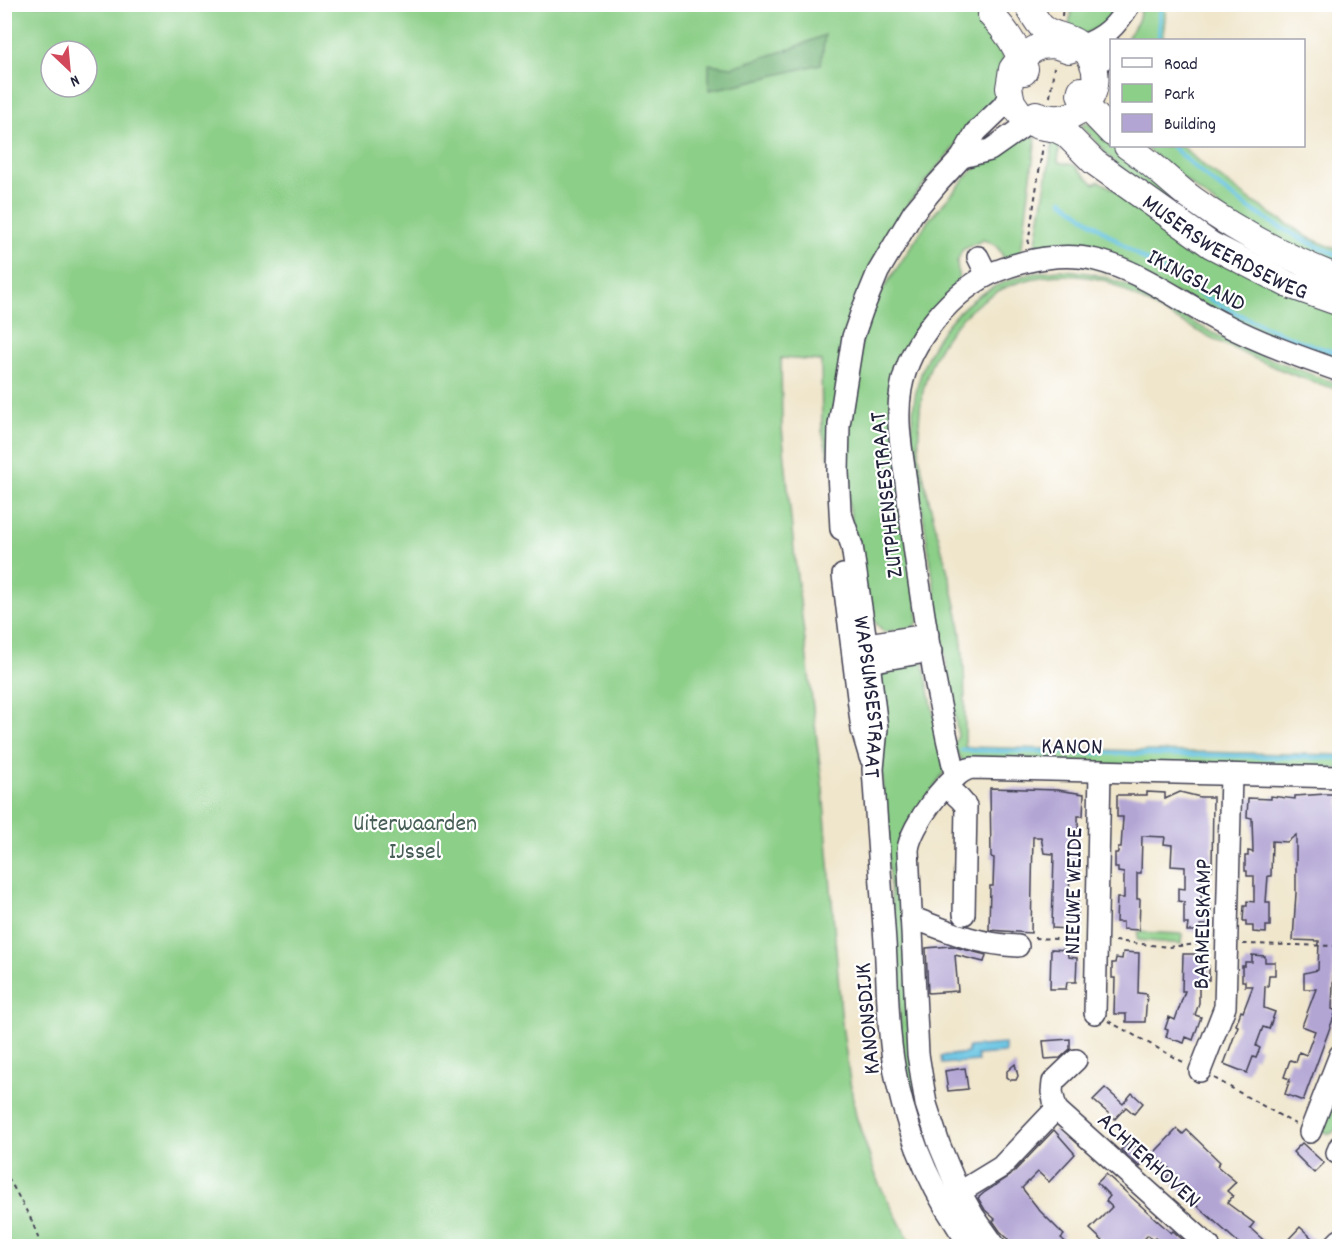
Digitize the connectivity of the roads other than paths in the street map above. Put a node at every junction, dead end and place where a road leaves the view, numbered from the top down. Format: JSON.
{"nodes":[{"id":1,"x":1017,"y":4,"type":"edge"},
{"id":2,"x":1027,"y":4,"type":"edge"},
{"id":3,"x":1130,"y":4,"type":"edge"},
{"id":4,"x":1135,"y":4,"type":"edge"},
{"id":5,"x":988,"y":10,"type":"edge"},
{"id":6,"x":1120,"y":39,"type":"edge"},
{"id":7,"x":1062,"y":48,"type":"junction"},
{"id":8,"x":1110,"y":50,"type":"edge"},
{"id":9,"x":1016,"y":63,"type":"junction"},
{"id":10,"x":1095,"y":68,"type":"junction"},
{"id":11,"x":1090,"y":100,"type":"junction"},
{"id":12,"x":1038,"y":116,"type":"junction"},
{"id":13,"x":1110,"y":118,"type":"edge"},
{"id":14,"x":1110,"y":130,"type":"edge"},
{"id":15,"x":1132,"y":148,"type":"edge"},
{"id":16,"x":962,"y":157,"type":"junction"},
{"id":17,"x":1026,"y":261,"type":"joint"},
{"id":18,"x":1340,"y":279,"type":"edge"},
{"id":19,"x":1340,"y":303,"type":"edge"},
{"id":20,"x":1340,"y":371,"type":"edge"},
{"id":21,"x":930,"y":643,"type":"junction"},
{"id":22,"x":863,"y":654,"type":"junction"},
{"id":23,"x":873,"y":770,"type":"joint"},
{"id":24,"x":1100,"y":771,"type":"junction"},
{"id":25,"x":1231,"y":774,"type":"junction"},
{"id":26,"x":1340,"y":777,"type":"edge"},
{"id":27,"x":951,"y":782,"type":"junction"},
{"id":28,"x":964,"y":914,"type":"dead end"},
{"id":29,"x":911,"y":917,"type":"junction"},
{"id":30,"x":1018,"y":946,"type":"road end"},
{"id":31,"x":1095,"y":1013,"type":"road end"},
{"id":32,"x":1340,"y":1054,"type":"edge"},
{"id":33,"x":1076,"y":1060,"type":"dead end"},
{"id":34,"x":1200,"y":1071,"type":"road end"},
{"id":35,"x":1056,"y":1109,"type":"junction"},
{"id":36,"x":1310,"y":1132,"type":"road end"},
{"id":37,"x":960,"y":1192,"type":"junction"},
{"id":38,"x":1340,"y":1240,"type":"edge"},
{"id":39,"x":971,"y":1246,"type":"edge"},
{"id":40,"x":995,"y":1246,"type":"edge"},
{"id":41,"x":1209,"y":1246,"type":"edge"},
{"id":42,"x":1334,"y":1246,"type":"edge"}],
"edges":[{"from":1,"to":7,"type":"main road"},
{"from":2,"to":7,"type":"main road"},
{"from":3,"to":7,"type":"street"},
{"from":4,"to":6,"type":"street"},
{"from":5,"to":9,"type":"main road"},
{"from":7,"to":9,"type":"main road"},
{"from":7,"to":10,"type":"main road"},
{"from":7,"to":11,"type":"main road"},
{"from":8,"to":10,"type":"street"},
{"from":9,"to":12,"type":"main road"},
{"from":10,"to":11,"type":"main road"},
{"from":11,"to":12,"type":"main road"},
{"from":11,"to":13,"type":"main road"},
{"from":11,"to":14,"type":"main road"},
{"from":12,"to":16,"type":"street"},
{"from":12,"to":16,"type":"street","name":"WAPSUMSESTRAAT"},
{"from":12,"to":19,"type":"main road","name":"MUSERSWEERDSEWEG"},
{"from":15,"to":18,"type":"main road","name":"MUSERSWEERDSEWEG"},
{"from":16,"to":22,"type":"street","name":"WAPSUMSESTRAAT"},
{"from":17,"to":20,"type":"street","name":"IKINGSLAND"},
{"from":17,"to":21,"type":"street","name":"ZUTPHENSESTRAAT"},
{"from":21,"to":22,"type":"street"},
{"from":21,"to":27,"type":"street","name":"ZUTPHENSESTRAAT"},
{"from":22,"to":23,"type":"street","name":"WAPSUMSESTRAAT"},
{"from":23,"to":39,"type":"street","name":"KANONSDIJK"},
{"from":24,"to":25,"type":"street","name":"KANON"},
{"from":24,"to":27,"type":"street","name":"KANON"},
{"from":24,"to":31,"type":"street","name":"NIEUWE WEIDE"},
{"from":25,"to":26,"type":"street","name":"KANON"},
{"from":25,"to":34,"type":"street","name":"BARMELSKAMP"},
{"from":27,"to":28,"type":"street"},
{"from":27,"to":29,"type":"street","name":"KANONSDIJK"},
{"from":29,"to":30,"type":"street"},
{"from":29,"to":37,"type":"street","name":"KANONSDIJK"},
{"from":32,"to":36,"type":"street"},
{"from":33,"to":35,"type":"street"},
{"from":35,"to":37,"type":"street"},
{"from":35,"to":41,"type":"street","name":"ACHTERHOVEN"},
{"from":37,"to":40,"type":"street","name":"KANONSDIJK"},
{"from":38,"to":42,"type":"street"}]}
